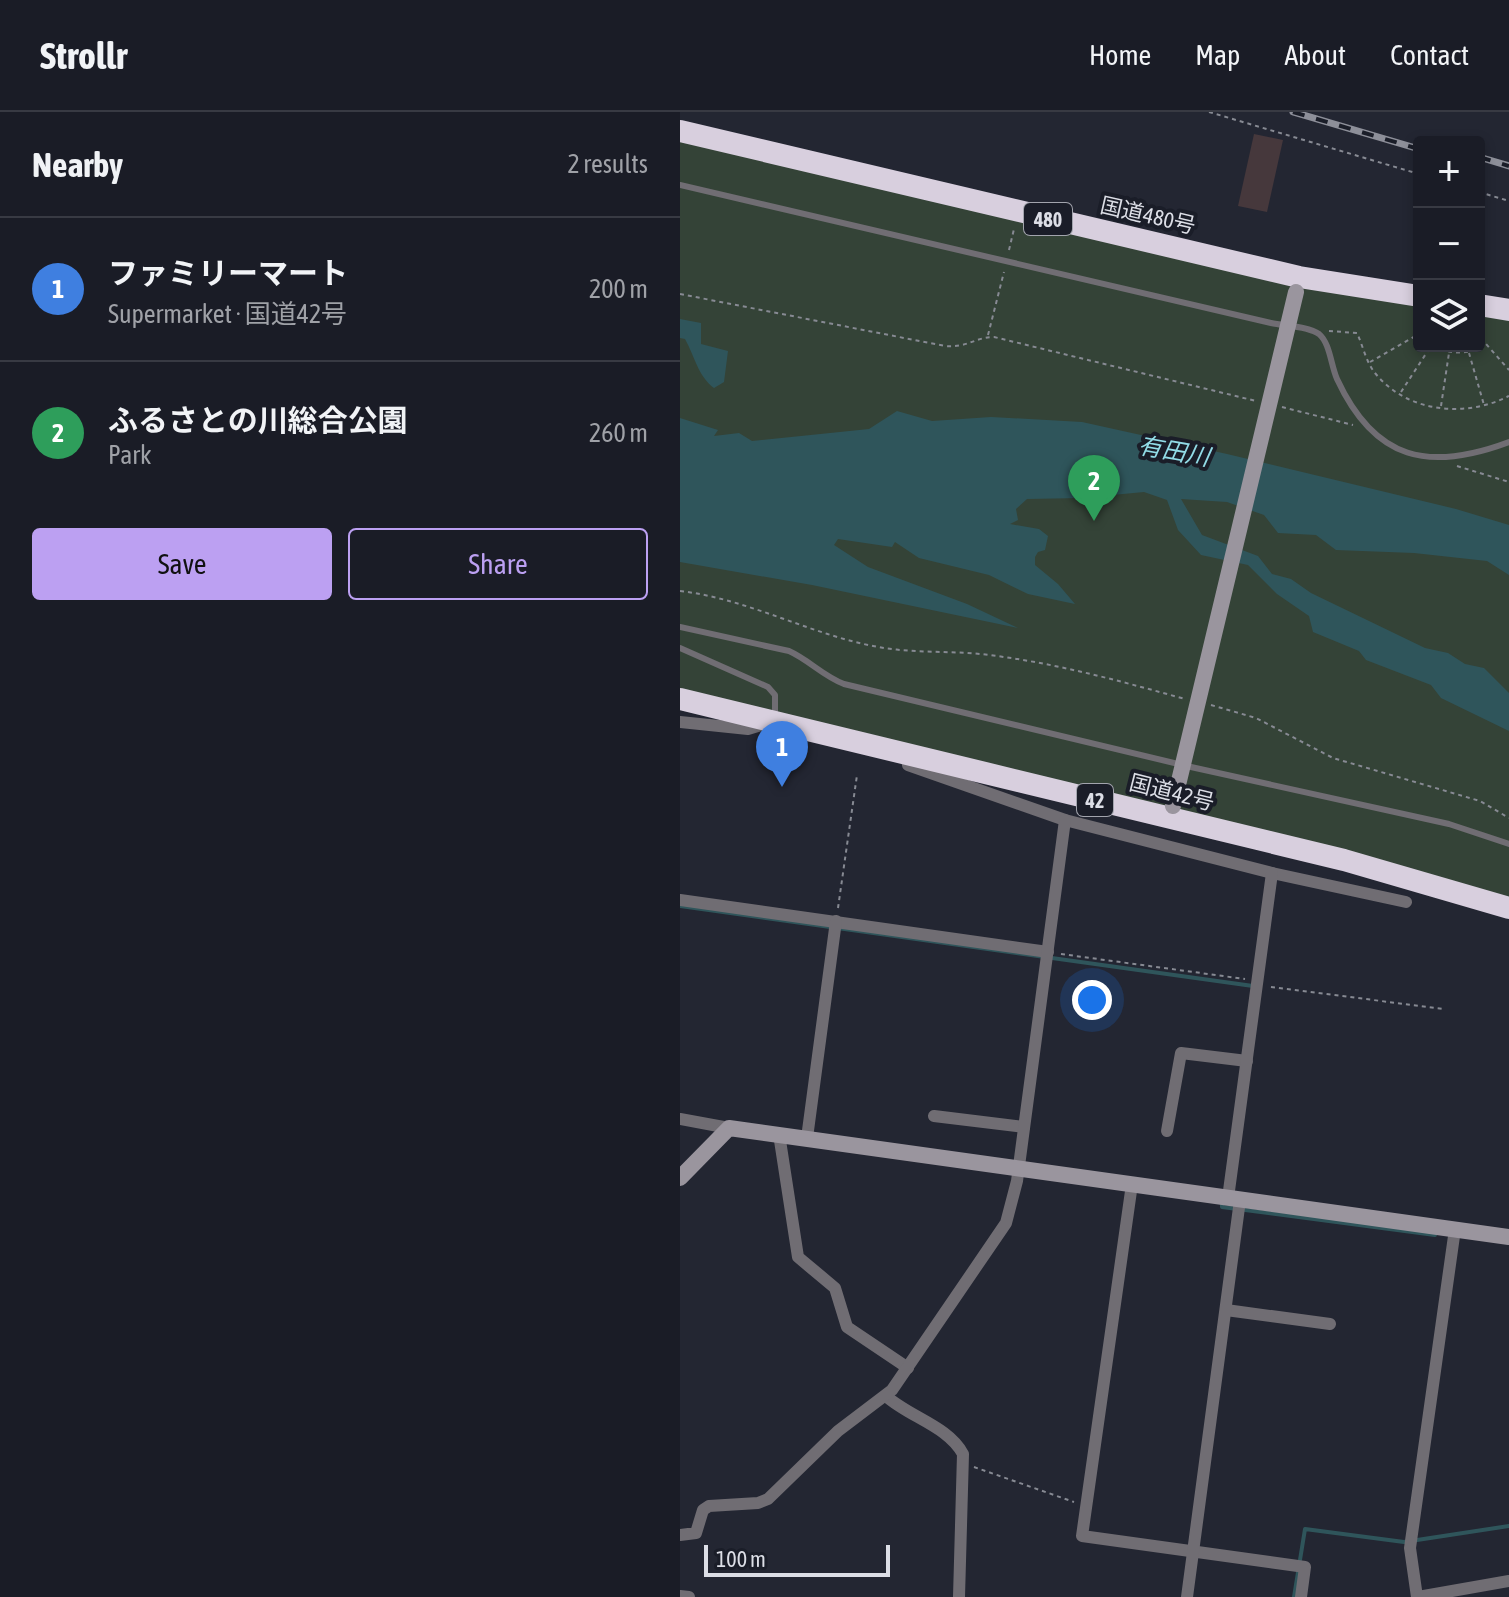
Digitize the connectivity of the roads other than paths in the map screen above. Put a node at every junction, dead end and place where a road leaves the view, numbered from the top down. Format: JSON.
{"nodes":[{"id":1,"x":680,"y":131,"type":"edge"},
{"id":2,"x":680,"y":185,"type":"edge"},
{"id":3,"x":1297,"y":284,"type":"junction"},
{"id":4,"x":1413,"y":295,"type":"edge"},
{"id":5,"x":1485,"y":306,"type":"edge"},
{"id":6,"x":1509,"y":310,"type":"edge"},
{"id":7,"x":1509,"y":442,"type":"edge"},
{"id":8,"x":680,"y":627,"type":"edge"},
{"id":9,"x":680,"y":648,"type":"edge"},
{"id":10,"x":680,"y":699,"type":"edge"},
{"id":11,"x":768,"y":720,"type":"junction"},
{"id":12,"x":680,"y":722,"type":"edge"},
{"id":13,"x":906,"y":754,"type":"junction"},
{"id":14,"x":1172,"y":812,"type":"junction"},
{"id":15,"x":1065,"y":820,"type":"junction"},
{"id":16,"x":1509,"y":844,"type":"edge"},
{"id":17,"x":1272,"y":873,"type":"junction"},
{"id":18,"x":680,"y":900,"type":"edge"},
{"id":19,"x":1406,"y":902,"type":"dead end"},
{"id":20,"x":1509,"y":908,"type":"edge"},
{"id":21,"x":836,"y":921,"type":"junction"},
{"id":22,"x":1048,"y":952,"type":"junction"},
{"id":23,"x":1247,"y":1061,"type":"junction"},
{"id":24,"x":934,"y":1116,"type":"dead end"},
{"id":25,"x":680,"y":1119,"type":"edge"},
{"id":26,"x":1024,"y":1127,"type":"junction"},
{"id":27,"x":729,"y":1128,"type":"junction"},
{"id":28,"x":1167,"y":1131,"type":"dead end"},
{"id":29,"x":779,"y":1134,"type":"junction"},
{"id":30,"x":807,"y":1138,"type":"junction"},
{"id":31,"x":1019,"y":1168,"type":"junction"},
{"id":32,"x":680,"y":1178,"type":"edge"},
{"id":33,"x":1132,"y":1184,"type":"junction"},
{"id":34,"x":1234,"y":1199,"type":"junction"},
{"id":35,"x":1455,"y":1229,"type":"junction"},
{"id":36,"x":1509,"y":1237,"type":"edge"},
{"id":37,"x":1226,"y":1310,"type":"junction"},
{"id":38,"x":1330,"y":1324,"type":"dead end"},
{"id":39,"x":908,"y":1368,"type":"junction"},
{"id":40,"x":886,"y":1396,"type":"junction"},
{"id":41,"x":680,"y":1535,"type":"edge"},
{"id":42,"x":1193,"y":1550,"type":"junction"},
{"id":43,"x":1509,"y":1581,"type":"edge"},
{"id":44,"x":680,"y":1596,"type":"edge"},
{"id":45,"x":689,"y":1597,"type":"edge"},
{"id":46,"x":959,"y":1597,"type":"edge"},
{"id":47,"x":1187,"y":1597,"type":"edge"},
{"id":48,"x":1301,"y":1597,"type":"edge"},
{"id":49,"x":1418,"y":1597,"type":"edge"}],
"edges":[{"from":1,"to":3,"type":"highway","name":"国道480号","number":"480"},
{"from":2,"to":7,"type":"lane"},
{"from":3,"to":4,"type":"highway","name":"国道480号","number":"480"},
{"from":3,"to":14,"type":"street","bridge":true},
{"from":5,"to":6,"type":"highway"},
{"from":8,"to":16,"type":"lane"},
{"from":9,"to":11,"type":"lane"},
{"from":10,"to":11,"type":"highway","name":"国道42号","number":"42"},
{"from":11,"to":12,"type":"street"},
{"from":11,"to":13,"type":"highway","name":"国道42号","number":"42"},
{"from":13,"to":14,"type":"highway","name":"国道42号","number":"42"},
{"from":13,"to":15,"type":"street"},
{"from":14,"to":20,"type":"highway","name":"国道42号","number":"42"},
{"from":15,"to":17,"type":"street"},
{"from":15,"to":22,"type":"street"},
{"from":17,"to":19,"type":"street"},
{"from":17,"to":23,"type":"street"},
{"from":18,"to":21,"type":"street"},
{"from":21,"to":22,"type":"street"},
{"from":21,"to":30,"type":"street"},
{"from":22,"to":26,"type":"street"},
{"from":23,"to":28,"type":"street"},
{"from":23,"to":34,"type":"street"},
{"from":24,"to":26,"type":"street"},
{"from":25,"to":27,"type":"street"},
{"from":26,"to":31,"type":"street"},
{"from":27,"to":29,"type":"street"},
{"from":27,"to":32,"type":"street"},
{"from":29,"to":30,"type":"street"},
{"from":29,"to":39,"type":"street"},
{"from":30,"to":31,"type":"street"},
{"from":31,"to":33,"type":"street"},
{"from":31,"to":39,"type":"street"},
{"from":33,"to":34,"type":"street"},
{"from":33,"to":42,"type":"street"},
{"from":34,"to":35,"type":"street"},
{"from":34,"to":37,"type":"street"},
{"from":35,"to":36,"type":"street"},
{"from":35,"to":49,"type":"street"},
{"from":37,"to":38,"type":"street"},
{"from":37,"to":42,"type":"street"},
{"from":39,"to":40,"type":"street"},
{"from":40,"to":41,"type":"street"},
{"from":40,"to":46,"type":"street"},
{"from":42,"to":47,"type":"street"},
{"from":42,"to":48,"type":"street"},
{"from":43,"to":49,"type":"street"},
{"from":44,"to":45,"type":"street"}]}
